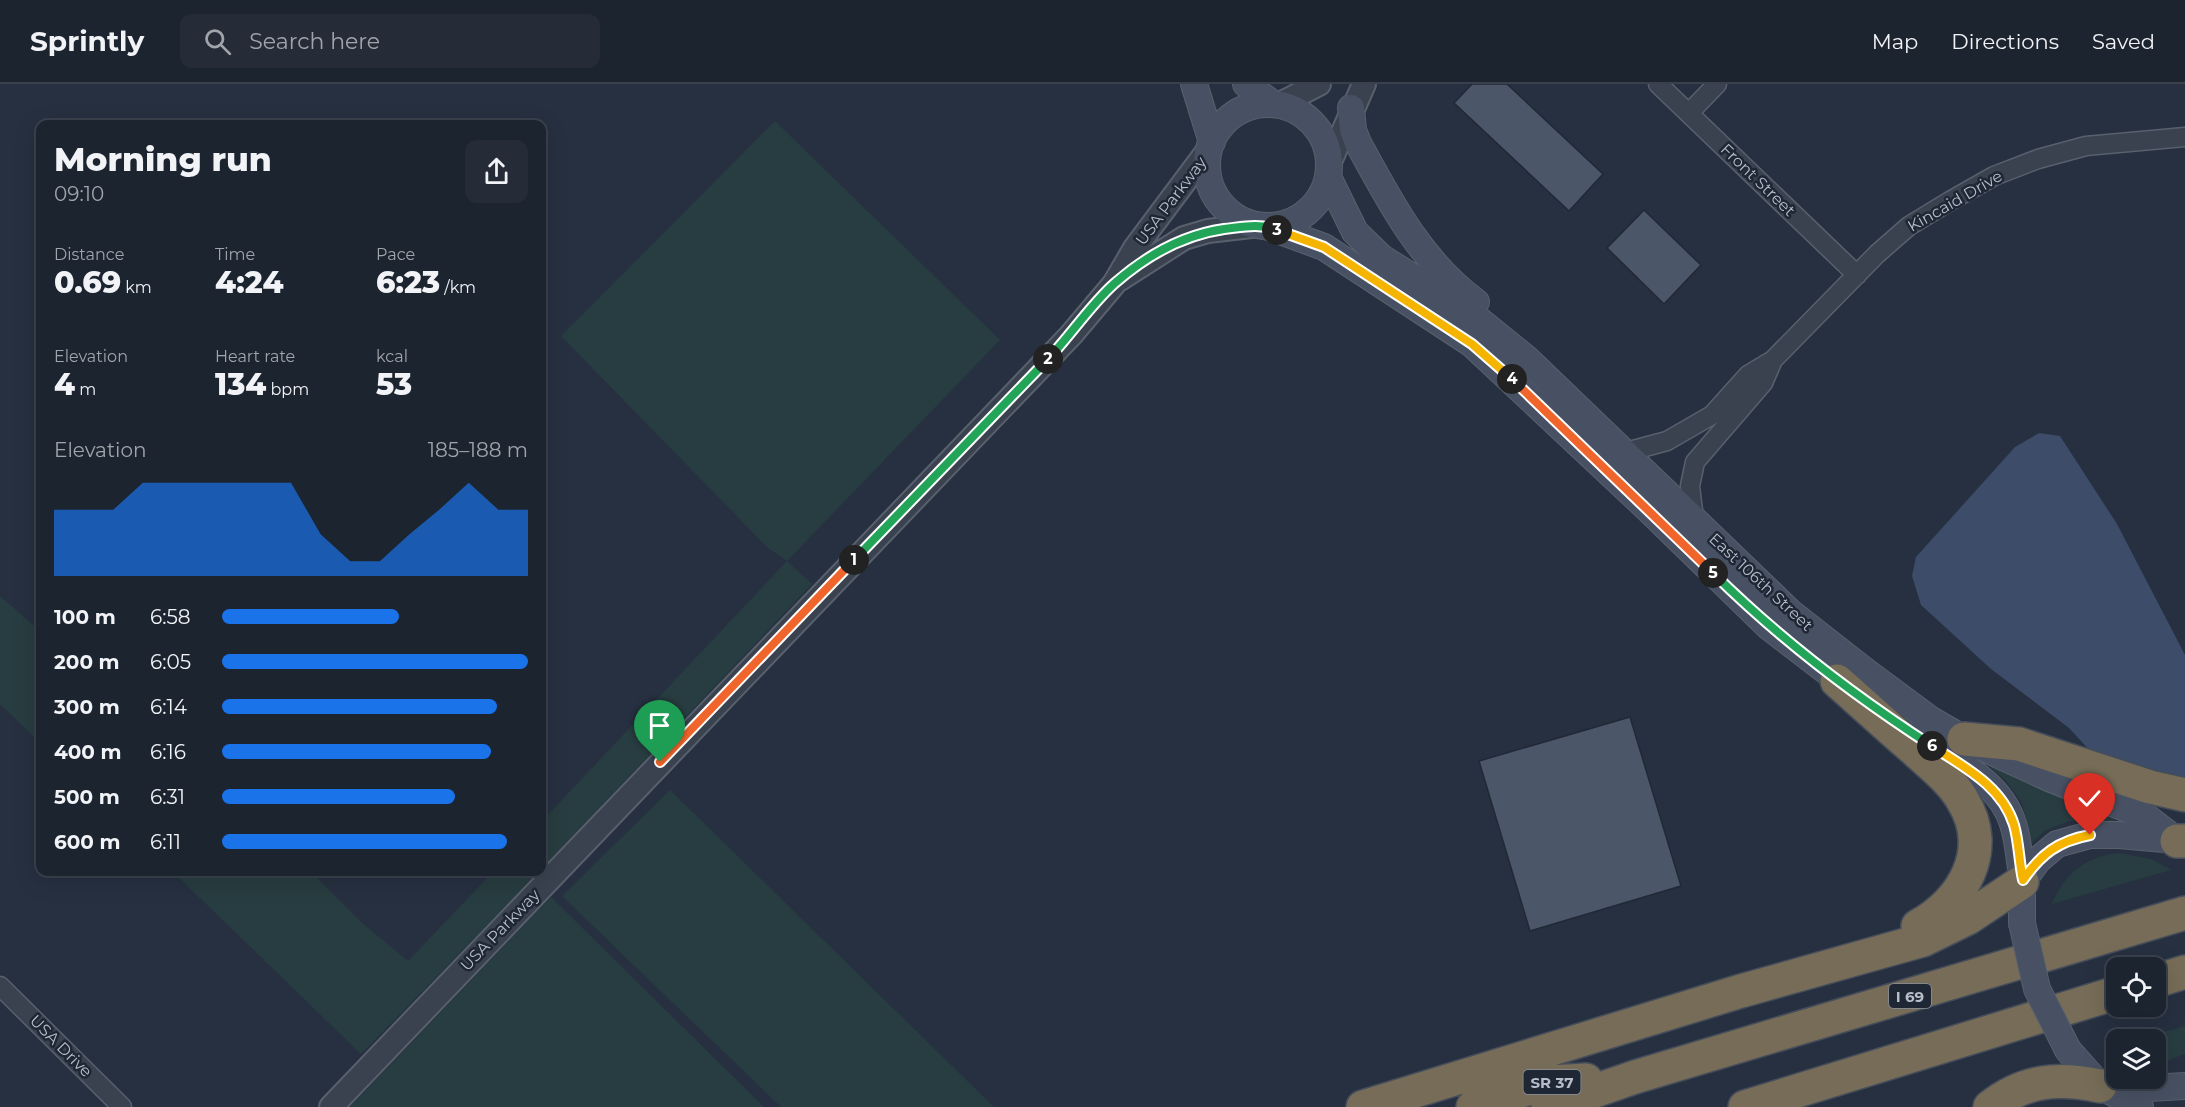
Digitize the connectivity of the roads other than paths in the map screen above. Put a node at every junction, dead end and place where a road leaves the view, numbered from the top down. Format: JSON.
{"nodes":[{"id":1,"x":1194,"y":84,"type":"edge"},
{"id":2,"x":1245,"y":84,"type":"edge"},
{"id":3,"x":1319,"y":84,"type":"edge"},
{"id":4,"x":1364,"y":84,"type":"edge"},
{"id":5,"x":1659,"y":84,"type":"edge"},
{"id":6,"x":1717,"y":84,"type":"edge"},
{"id":7,"x":1276,"y":105,"type":"junction"},
{"id":8,"x":1352,"y":108,"type":"junction"},
{"id":9,"x":1689,"y":113,"type":"junction"},
{"id":10,"x":2185,"y":137,"type":"edge"},
{"id":11,"x":1210,"y":146,"type":"junction"},
{"id":12,"x":1328,"y":170,"type":"junction"},
{"id":13,"x":1263,"y":225,"type":"junction"},
{"id":14,"x":1857,"y":275,"type":"junction"},
{"id":15,"x":1114,"y":284,"type":"junction"},
{"id":16,"x":1527,"y":358,"type":"junction"},
{"id":17,"x":1773,"y":360,"type":"junction"},
{"id":18,"x":1626,"y":452,"type":"junction"},
{"id":19,"x":1694,"y":519,"type":"junction"},
{"id":20,"x":1837,"y":681,"type":"junction"},
{"id":21,"x":1964,"y":739,"type":"junction"},
{"id":22,"x":2185,"y":795,"type":"edge"},
{"id":23,"x":2181,"y":842,"type":"edge"},
{"id":24,"x":2022,"y":881,"type":"junction"},
{"id":25,"x":2185,"y":913,"type":"edge"},
{"id":26,"x":2185,"y":972,"type":"edge"},
{"id":27,"x":2166,"y":978,"type":"edge"},
{"id":28,"x":0,"y":986,"type":"edge"},
{"id":29,"x":1741,"y":991,"type":"junction"},
{"id":30,"x":2106,"y":996,"type":"edge"},
{"id":31,"x":1635,"y":1077,"type":"junction"},
{"id":32,"x":2185,"y":1086,"type":"edge"},
{"id":33,"x":2103,"y":1088,"type":"junction"},
{"id":34,"x":122,"y":1107,"type":"edge"},
{"id":35,"x":331,"y":1107,"type":"edge"},
{"id":36,"x":1363,"y":1107,"type":"edge"},
{"id":37,"x":1473,"y":1107,"type":"edge"},
{"id":38,"x":1548,"y":1107,"type":"edge"},
{"id":39,"x":1745,"y":1107,"type":"edge"},
{"id":40,"x":1990,"y":1107,"type":"edge"},
{"id":41,"x":2140,"y":1107,"type":"edge"}],
"edges":[{"from":1,"to":11,"type":"main road"},
{"from":2,"to":7,"type":"main road"},
{"from":3,"to":7,"type":"street"},
{"from":4,"to":8,"type":"street"},
{"from":5,"to":9,"type":"street","name":"Front Street"},
{"from":6,"to":9,"type":"street"},
{"from":7,"to":11,"type":"main road"},
{"from":7,"to":12,"type":"main road"},
{"from":8,"to":12,"type":"street"},
{"from":8,"to":16,"type":"main road"},
{"from":9,"to":14,"type":"street","name":"Front Street"},
{"from":10,"to":14,"type":"street","name":"Kincaid Drive"},
{"from":11,"to":13,"type":"main road"},
{"from":11,"to":15,"type":"street","name":"USA Parkway"},
{"from":12,"to":13,"type":"main road"},
{"from":12,"to":16,"type":"main road","name":"East 106th Street"},
{"from":13,"to":15,"type":"street","name":"USA Parkway"},
{"from":13,"to":20,"type":"main road","name":"East 106th Street"},
{"from":14,"to":17,"type":"street","name":"Kincaid Drive"},
{"from":15,"to":35,"type":"street","name":"USA Parkway"},
{"from":16,"to":18,"type":"main road","name":"East 106th Street"},
{"from":17,"to":18,"type":"street","name":"Kincaid Drive"},
{"from":17,"to":19,"type":"street","name":"Kincaid Drive"},
{"from":18,"to":19,"type":"main road","name":"East 106th Street"},
{"from":19,"to":21,"type":"main road","name":"East 106th Street"},
{"from":20,"to":24,"type":"main road","name":"East 106th Street"},
{"from":20,"to":29,"type":"highway"},
{"from":21,"to":22,"type":"highway"},
{"from":21,"to":23,"type":"main road","name":"East 106th Street"},
{"from":23,"to":24,"type":"main road"},
{"from":24,"to":29,"type":"highway"},
{"from":24,"to":33,"type":"main road","name":"East 106th Street","bridge":true},
{"from":25,"to":31,"type":"highway","number":"I 69"},
{"from":26,"to":27,"type":"highway"},
{"from":28,"to":34,"type":"street","name":"USA Drive"},
{"from":29,"to":36,"type":"highway"},
{"from":30,"to":39,"type":"highway"},
{"from":31,"to":37,"type":"highway","number":"SR 37"},
{"from":31,"to":38,"type":"highway","number":"I 69"},
{"from":32,"to":33,"type":"main road"},
{"from":33,"to":40,"type":"highway"},
{"from":33,"to":41,"type":"main road"}]}
